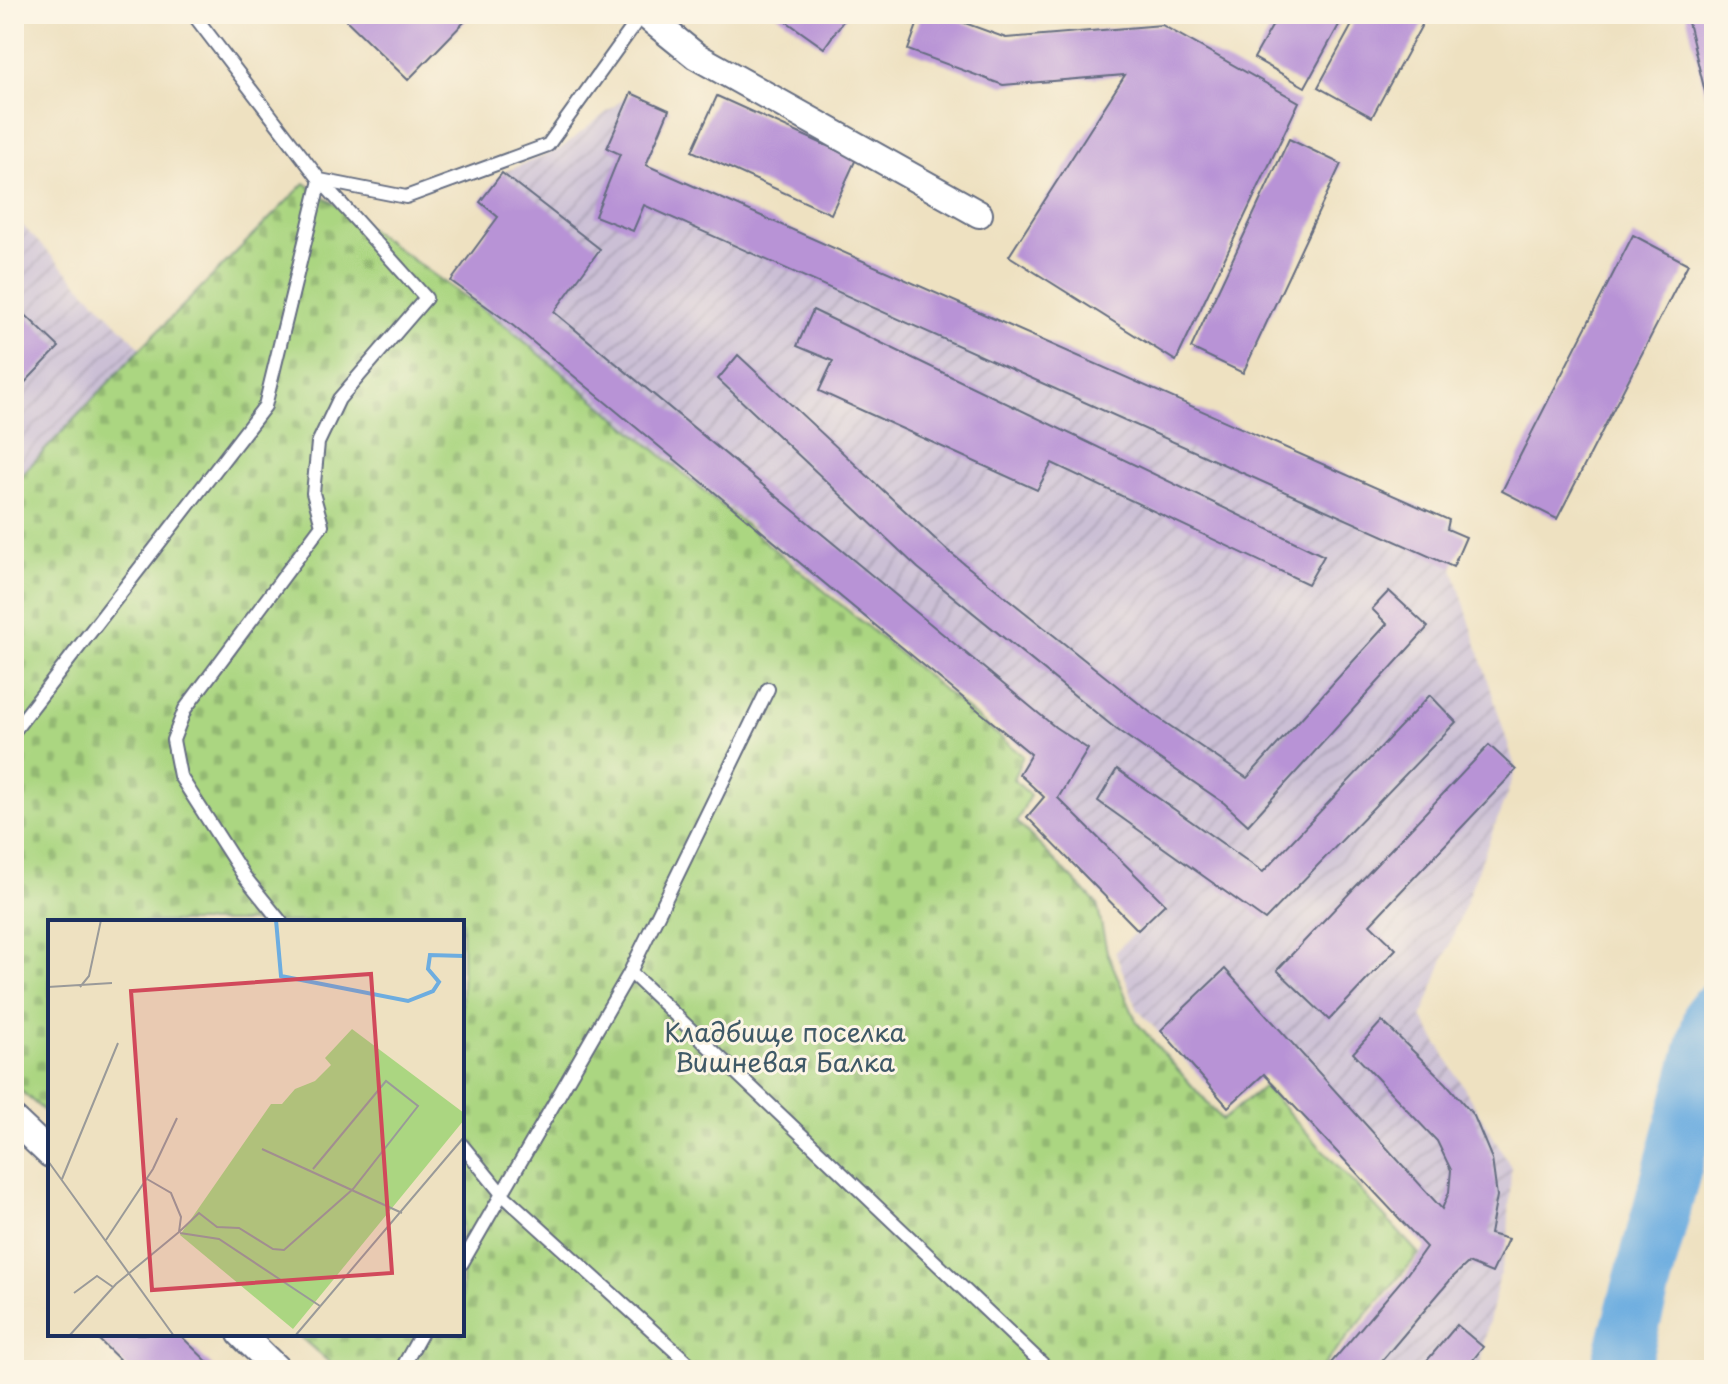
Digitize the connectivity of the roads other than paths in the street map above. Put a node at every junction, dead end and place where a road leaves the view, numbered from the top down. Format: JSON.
{"nodes":[{"id":1,"x":193,"y":14,"type":"edge"},
{"id":2,"x":643,"y":14,"type":"edge"},
{"id":3,"x":320,"y":180,"type":"junction"},
{"id":4,"x":979,"y":214,"type":"dead end"},
{"id":5,"x":768,"y":689,"type":"dead end"},
{"id":6,"x":14,"y":731,"type":"edge"},
{"id":7,"x":279,"y":920,"type":"edge"},
{"id":8,"x":630,"y":972,"type":"junction"},
{"id":9,"x":14,"y":1120,"type":"edge"},
{"id":10,"x":464,"y":1147,"type":"edge"},
{"id":11,"x":48,"y":1152,"type":"edge"},
{"id":12,"x":502,"y":1194,"type":"junction"},
{"id":13,"x":464,"y":1260,"type":"edge"},
{"id":14,"x":243,"y":1336,"type":"edge"},
{"id":15,"x":420,"y":1336,"type":"edge"},
{"id":16,"x":278,"y":1370,"type":"edge"},
{"id":17,"x":401,"y":1370,"type":"edge"},
{"id":18,"x":696,"y":1370,"type":"edge"},
{"id":19,"x":1049,"y":1370,"type":"edge"}],
"edges":[{"from":1,"to":3,"type":"lane"},
{"from":2,"to":3,"type":"lane"},
{"from":2,"to":4,"type":"street"},
{"from":3,"to":6,"type":"lane"},
{"from":3,"to":7,"type":"lane"},
{"from":5,"to":8,"type":"lane"},
{"from":8,"to":12,"type":"lane"},
{"from":8,"to":19,"type":"lane"},
{"from":9,"to":11,"type":"street"},
{"from":10,"to":12,"type":"lane"},
{"from":12,"to":13,"type":"lane"},
{"from":12,"to":18,"type":"lane"},
{"from":14,"to":16,"type":"street"},
{"from":15,"to":17,"type":"lane"}]}
